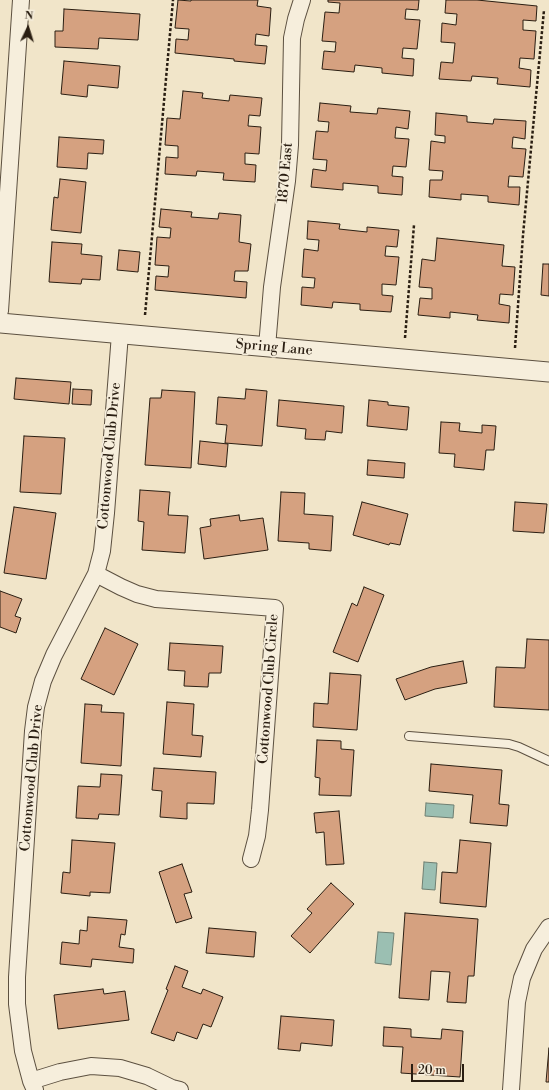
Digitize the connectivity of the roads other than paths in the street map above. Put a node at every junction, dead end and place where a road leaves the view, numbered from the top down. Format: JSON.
{"nodes":[{"id":1,"x":21,"y":0,"type":"edge"},
{"id":2,"x":302,"y":0,"type":"edge"},
{"id":3,"x":0,"y":311,"type":"edge"},
{"id":4,"x":0,"y":323,"type":"edge"},
{"id":5,"x":120,"y":334,"type":"junction"},
{"id":6,"x":267,"y":347,"type":"junction"},
{"id":7,"x":549,"y":372,"type":"edge"},
{"id":8,"x":96,"y":574,"type":"junction"},
{"id":9,"x":409,"y":736,"type":"dead end"},
{"id":10,"x":549,"y":761,"type":"edge"},
{"id":11,"x":251,"y":859,"type":"dead end"},
{"id":12,"x":549,"y":927,"type":"edge"},
{"id":13,"x":33,"y":1085,"type":"edge"},
{"id":14,"x":180,"y":1090,"type":"edge"},
{"id":15,"x":511,"y":1090,"type":"edge"}],
"edges":[{"from":1,"to":3,"type":"street"},
{"from":2,"to":6,"type":"street","name":"1870 East"},
{"from":4,"to":5,"type":"street","name":"Spring Lane"},
{"from":5,"to":6,"type":"street","name":"Spring Lane"},
{"from":5,"to":8,"type":"street","name":"Cottonwood Club Drive"},
{"from":6,"to":7,"type":"street","name":"Spring Lane"},
{"from":8,"to":11,"type":"street","name":"Cottonwood Club Circle"},
{"from":8,"to":13,"type":"street","name":"Cottonwood Club Drive"},
{"from":9,"to":10,"type":"lane"},
{"from":12,"to":15,"type":"street"},
{"from":13,"to":14,"type":"street"}]}
